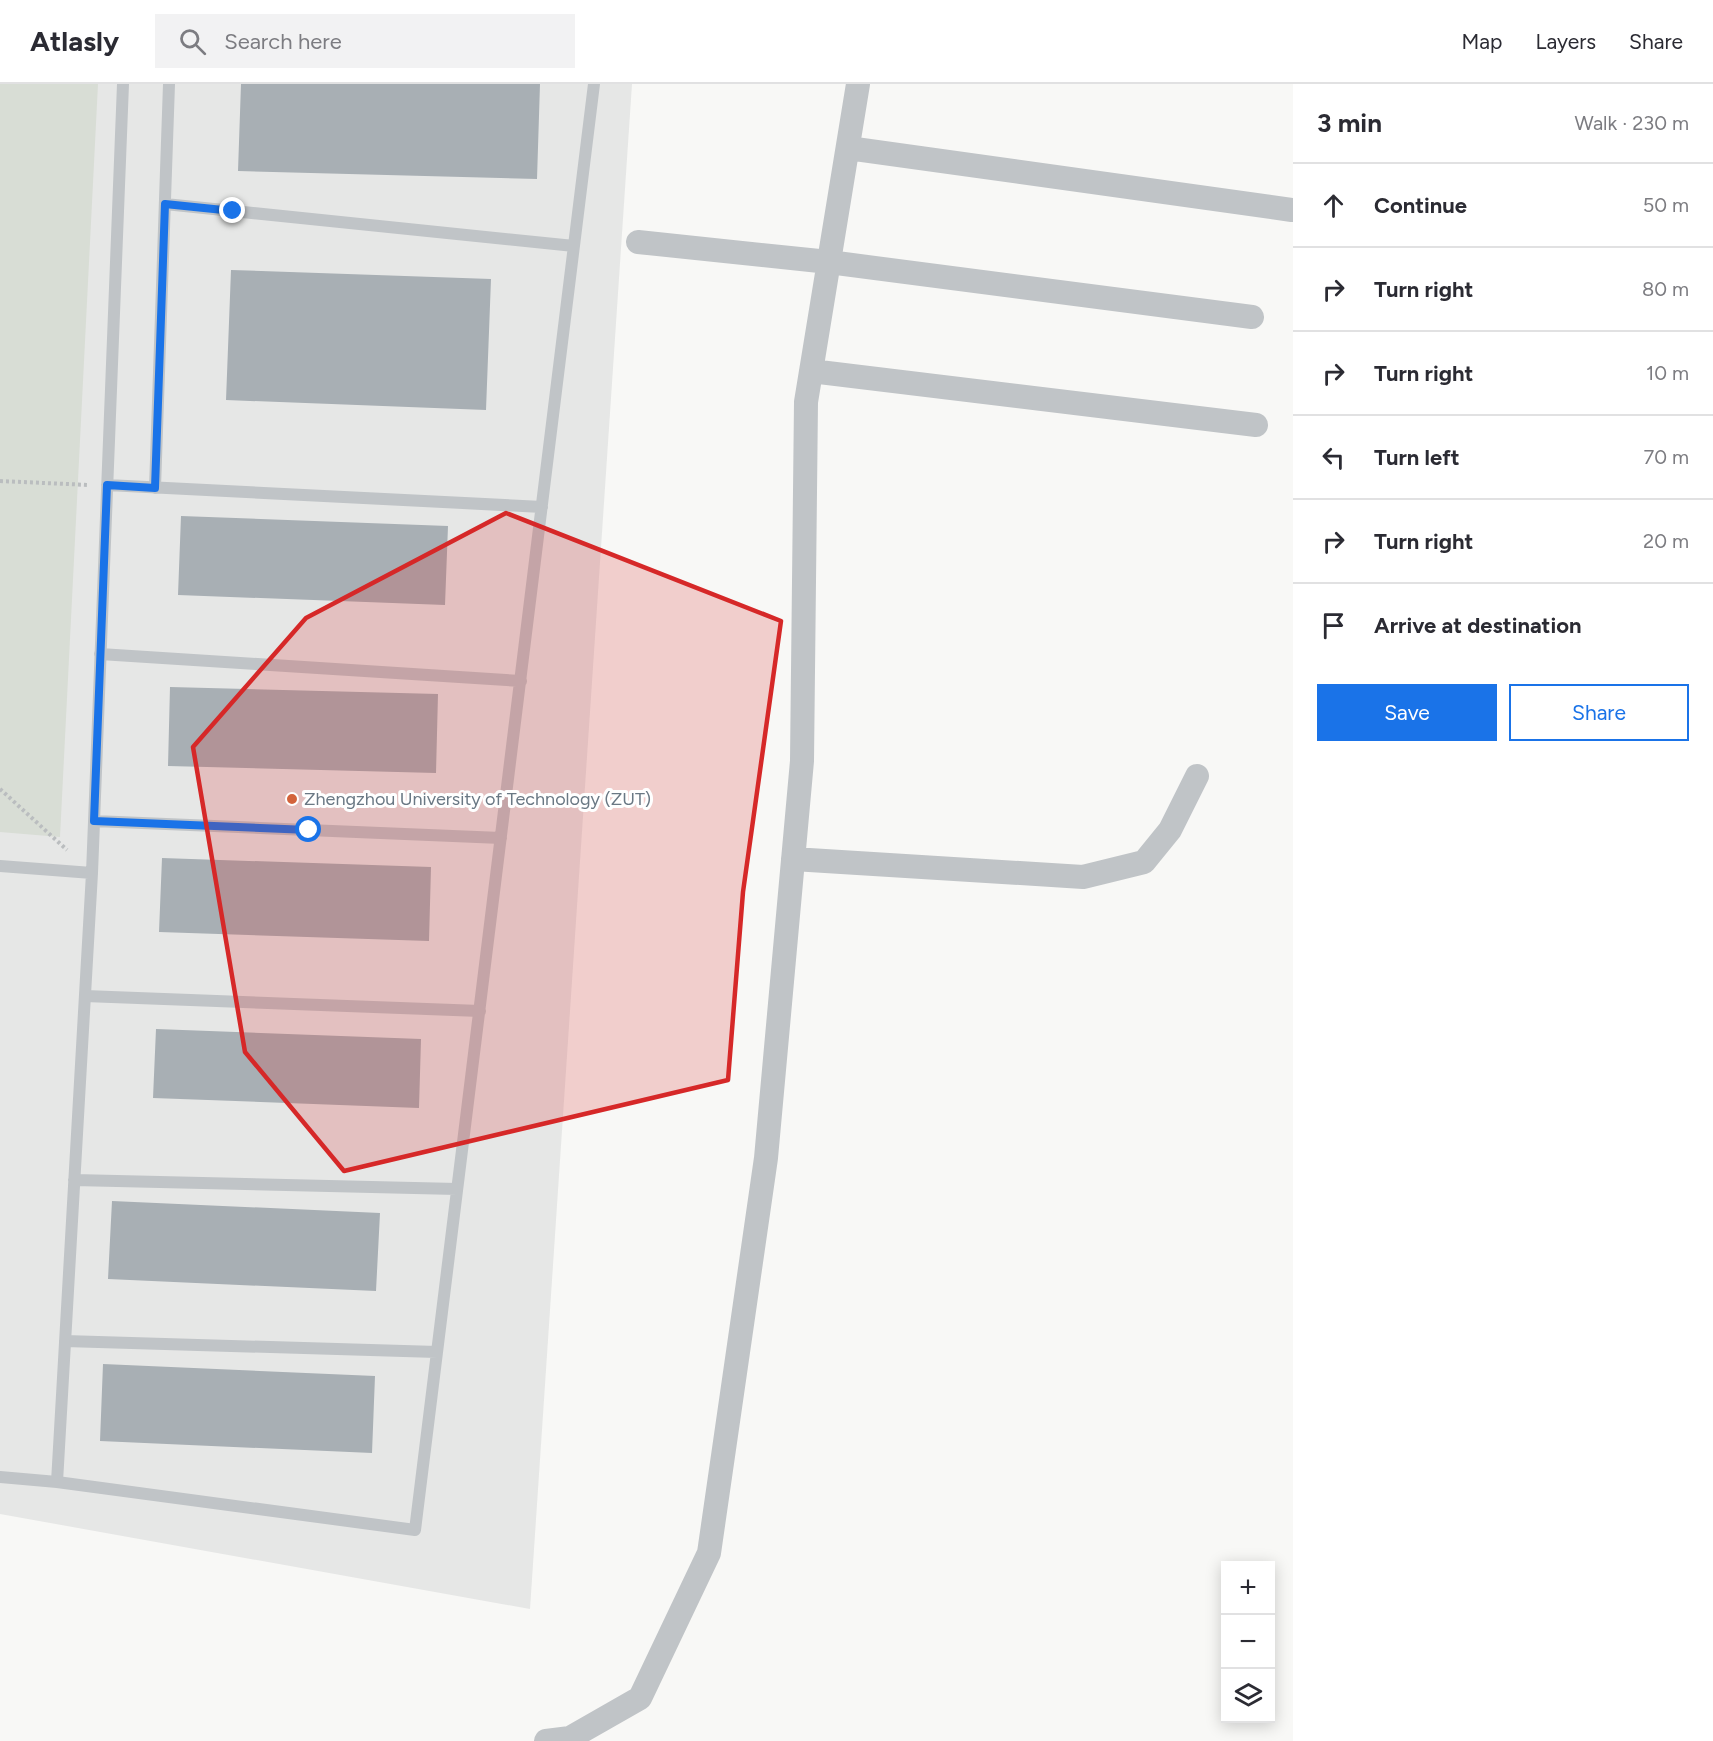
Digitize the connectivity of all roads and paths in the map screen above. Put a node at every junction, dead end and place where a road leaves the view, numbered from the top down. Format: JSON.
{"nodes":[{"id":1,"x":123,"y":84,"type":"edge"},
{"id":2,"x":169,"y":84,"type":"edge"},
{"id":3,"x":594,"y":84,"type":"edge"},
{"id":4,"x":858,"y":84,"type":"edge"},
{"id":5,"x":848,"y":148,"type":"junction"},
{"id":6,"x":165,"y":204,"type":"junction"},
{"id":7,"x":1292,"y":210,"type":"edge"},
{"id":8,"x":638,"y":242,"type":"dead end"},
{"id":9,"x":574,"y":246,"type":"junction"},
{"id":10,"x":829,"y":262,"type":"junction"},
{"id":11,"x":1252,"y":317,"type":"dead end"},
{"id":12,"x":812,"y":371,"type":"junction"},
{"id":13,"x":1256,"y":424,"type":"dead end"},
{"id":14,"x":0,"y":482,"type":"edge"},
{"id":15,"x":107,"y":485,"type":"junction"},
{"id":16,"x":155,"y":488,"type":"junction"},
{"id":17,"x":542,"y":507,"type":"junction"},
{"id":18,"x":100,"y":654,"type":"junction"},
{"id":19,"x":521,"y":681,"type":"junction"},
{"id":20,"x":1197,"y":776,"type":"dead end"},
{"id":21,"x":0,"y":789,"type":"edge"},
{"id":22,"x":94,"y":821,"type":"junction"},
{"id":23,"x":501,"y":838,"type":"junction"},
{"id":24,"x":793,"y":859,"type":"junction"},
{"id":25,"x":0,"y":866,"type":"edge"},
{"id":26,"x":92,"y":873,"type":"junction"},
{"id":27,"x":85,"y":996,"type":"junction"},
{"id":28,"x":480,"y":1011,"type":"junction"},
{"id":29,"x":74,"y":1180,"type":"junction"},
{"id":30,"x":457,"y":1189,"type":"junction"},
{"id":31,"x":65,"y":1341,"type":"junction"},
{"id":32,"x":437,"y":1352,"type":"junction"},
{"id":33,"x":0,"y":1478,"type":"edge"},
{"id":34,"x":57,"y":1482,"type":"junction"},
{"id":35,"x":546,"y":1741,"type":"edge"}],
"edges":[{"from":1,"to":15,"type":"lane"},
{"from":2,"to":6,"type":"lane"},
{"from":3,"to":9,"type":"lane"},
{"from":4,"to":5,"type":"street"},
{"from":5,"to":7,"type":"street"},
{"from":5,"to":10,"type":"street"},
{"from":6,"to":9,"type":"lane"},
{"from":6,"to":16,"type":"lane"},
{"from":8,"to":10,"type":"street"},
{"from":9,"to":17,"type":"lane"},
{"from":10,"to":11,"type":"street"},
{"from":10,"to":12,"type":"street"},
{"from":12,"to":13,"type":"street"},
{"from":12,"to":24,"type":"street"},
{"from":14,"to":15,"type":"path"},
{"from":15,"to":16,"type":"lane"},
{"from":15,"to":18,"type":"lane"},
{"from":16,"to":17,"type":"lane"},
{"from":17,"to":19,"type":"lane"},
{"from":18,"to":19,"type":"lane"},
{"from":18,"to":22,"type":"lane"},
{"from":19,"to":23,"type":"lane"},
{"from":20,"to":24,"type":"street"},
{"from":21,"to":26,"type":"path"},
{"from":22,"to":23,"type":"lane"},
{"from":22,"to":26,"type":"lane"},
{"from":23,"to":28,"type":"lane"},
{"from":24,"to":35,"type":"street"},
{"from":25,"to":26,"type":"lane"},
{"from":26,"to":27,"type":"lane"},
{"from":27,"to":28,"type":"lane"},
{"from":27,"to":29,"type":"lane"},
{"from":28,"to":30,"type":"lane"},
{"from":29,"to":30,"type":"lane"},
{"from":29,"to":31,"type":"lane"},
{"from":30,"to":32,"type":"lane"},
{"from":31,"to":32,"type":"lane"},
{"from":31,"to":34,"type":"lane"},
{"from":32,"to":34,"type":"lane"},
{"from":33,"to":34,"type":"lane"}]}
